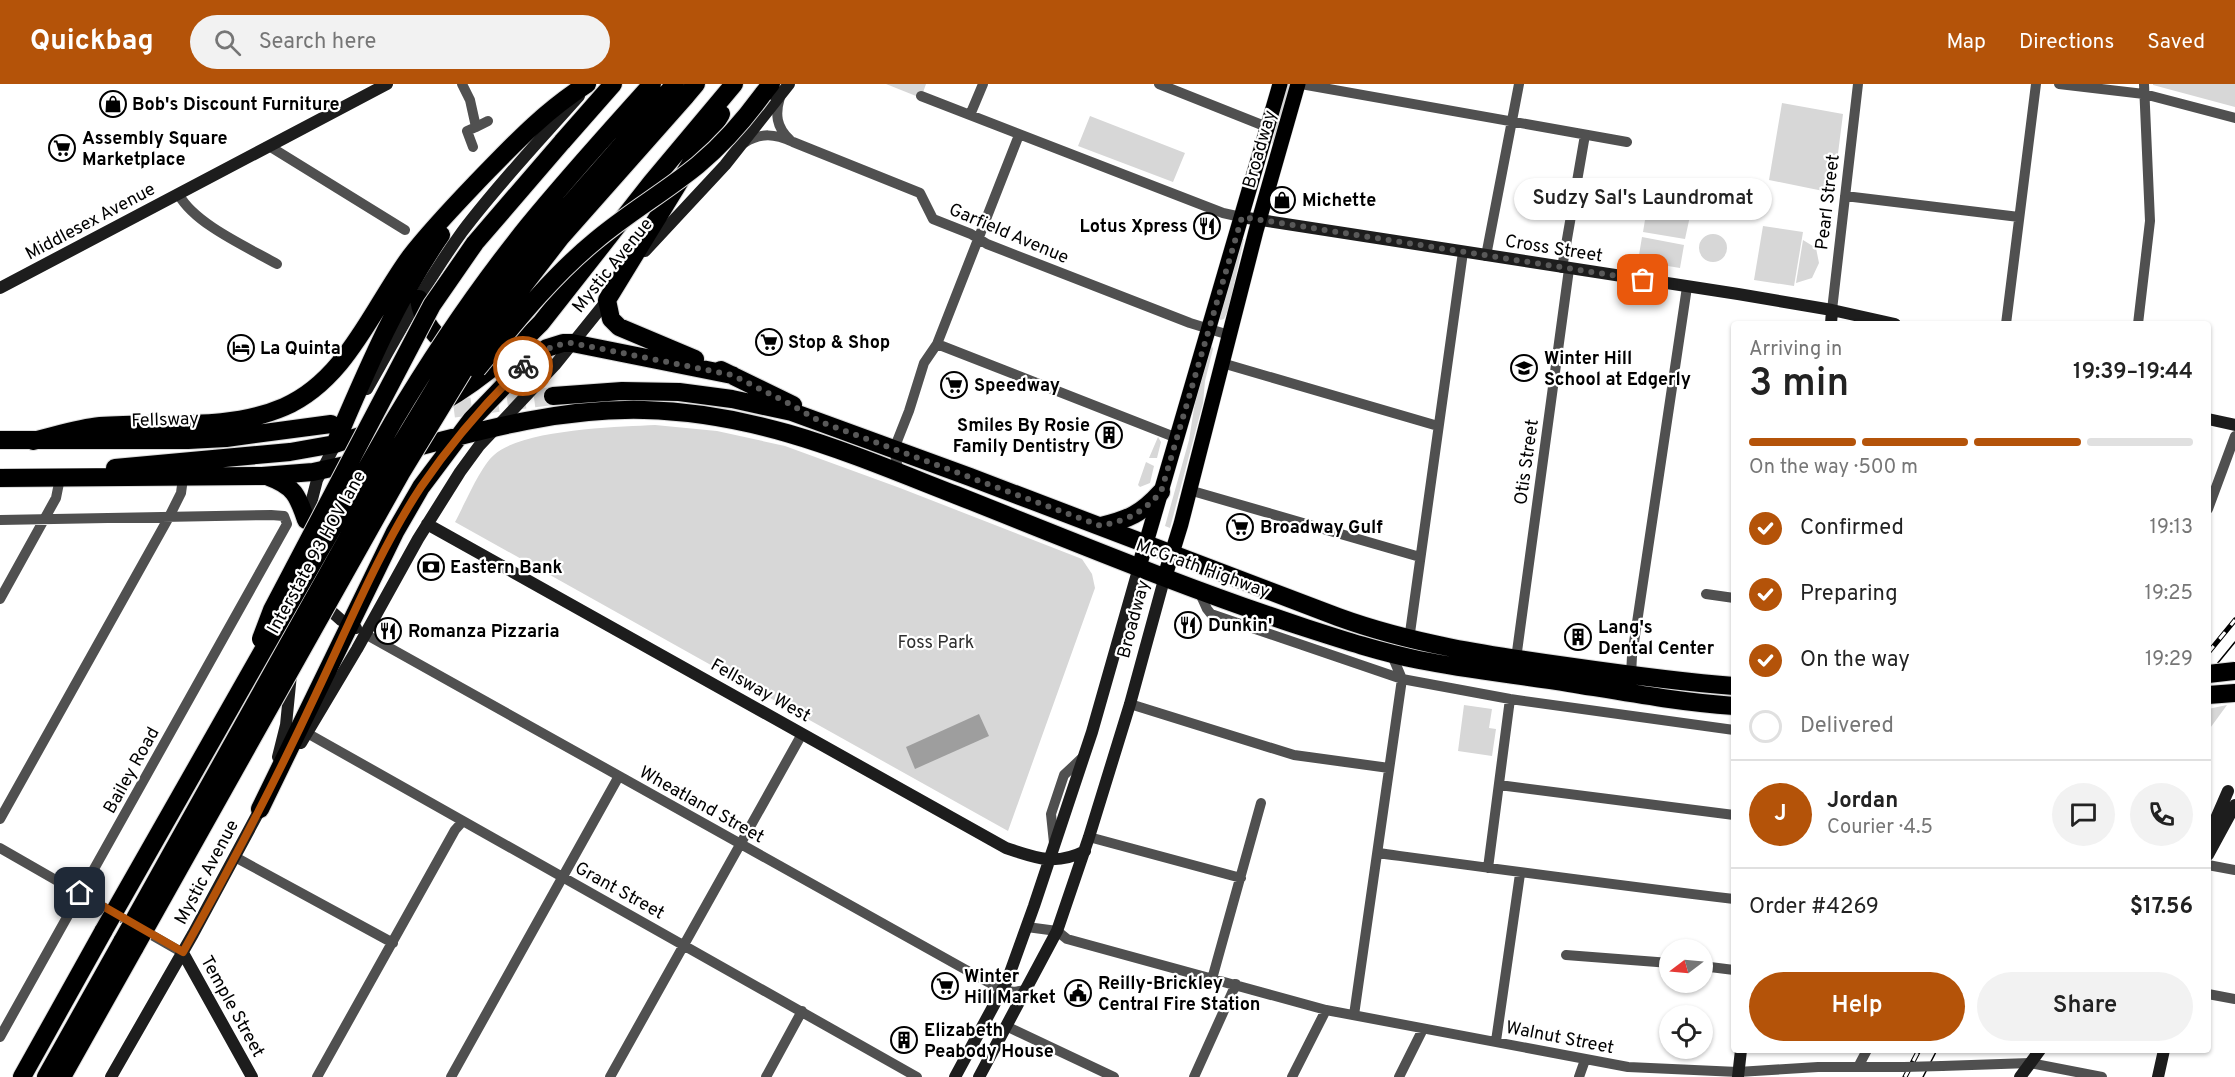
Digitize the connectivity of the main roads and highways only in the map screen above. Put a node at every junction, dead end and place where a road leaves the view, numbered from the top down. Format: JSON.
{"nodes":[{"id":1,"x":387,"y":84,"type":"edge"},
{"id":2,"x":589,"y":84,"type":"edge"},
{"id":3,"x":613,"y":84,"type":"edge"},
{"id":4,"x":652,"y":84,"type":"edge"},
{"id":5,"x":675,"y":84,"type":"edge"},
{"id":6,"x":696,"y":84,"type":"edge"},
{"id":7,"x":734,"y":84,"type":"edge"},
{"id":8,"x":739,"y":84,"type":"edge"},
{"id":9,"x":789,"y":84,"type":"edge"},
{"id":10,"x":1280,"y":84,"type":"edge"},
{"id":11,"x":1300,"y":84,"type":"edge"},
{"id":12,"x":771,"y":92,"type":"edge"},
{"id":13,"x":496,"y":162,"type":"junction"},
{"id":14,"x":1242,"y":217,"type":"junction"},
{"id":15,"x":1259,"y":220,"type":"junction"},
{"id":16,"x":0,"y":288,"type":"edge"},
{"id":17,"x":419,"y":299,"type":"junction"},
{"id":18,"x":607,"y":300,"type":"junction"},
{"id":19,"x":1832,"y":310,"type":"junction"},
{"id":20,"x":1831,"y":321,"type":"edge"},
{"id":21,"x":1880,"y":321,"type":"edge"},
{"id":22,"x":572,"y":343,"type":"junction"},
{"id":23,"x":503,"y":359,"type":"junction"},
{"id":24,"x":732,"y":375,"type":"junction"},
{"id":25,"x":553,"y":396,"type":"tunnel mouth"},
{"id":26,"x":2211,"y":420,"type":"edge"},
{"id":27,"x":821,"y":422,"type":"junction"},
{"id":28,"x":331,"y":424,"type":"dead end"},
{"id":29,"x":2235,"y":425,"type":"edge"},
{"id":30,"x":498,"y":427,"type":"junction"},
{"id":31,"x":427,"y":430,"type":"junction"},
{"id":32,"x":458,"y":436,"type":"junction"},
{"id":33,"x":0,"y":440,"type":"edge"},
{"id":34,"x":33,"y":441,"type":"junction"},
{"id":35,"x":335,"y":444,"type":"junction"},
{"id":36,"x":321,"y":471,"type":"junction"},
{"id":37,"x":267,"y":476,"type":"junction"},
{"id":38,"x":0,"y":478,"type":"edge"},
{"id":39,"x":60,"y":478,"type":"junction"},
{"id":40,"x":1161,"y":492,"type":"junction"},
{"id":41,"x":306,"y":520,"type":"junction"},
{"id":42,"x":427,"y":524,"type":"junction"},
{"id":43,"x":1101,"y":526,"type":"junction"},
{"id":44,"x":1146,"y":543,"type":"junction"},
{"id":45,"x":1172,"y":553,"type":"junction"},
{"id":46,"x":302,"y":562,"type":"junction"},
{"id":47,"x":1139,"y":567,"type":"junction"},
{"id":48,"x":1165,"y":576,"type":"junction"},
{"id":49,"x":349,"y":625,"type":"junction"},
{"id":50,"x":365,"y":634,"type":"junction"},
{"id":51,"x":2235,"y":671,"type":"edge"},
{"id":52,"x":2211,"y":674,"type":"edge"},
{"id":53,"x":244,"y":686,"type":"junction"},
{"id":54,"x":1731,"y":686,"type":"edge"},
{"id":55,"x":2235,"y":693,"type":"edge"},
{"id":56,"x":2211,"y":695,"type":"edge"},
{"id":57,"x":1731,"y":706,"type":"edge"},
{"id":58,"x":2232,"y":786,"type":"edge"},
{"id":59,"x":2235,"y":805,"type":"edge"},
{"id":60,"x":260,"y":809,"type":"junction"},
{"id":61,"x":2211,"y":815,"type":"edge"},
{"id":62,"x":2211,"y":831,"type":"edge"},
{"id":63,"x":2211,"y":849,"type":"edge"},
{"id":64,"x":1085,"y":850,"type":"junction"},
{"id":65,"x":1049,"y":860,"type":"junction"},
{"id":66,"x":129,"y":944,"type":"junction"},
{"id":67,"x":183,"y":952,"type":"junction"},
{"id":68,"x":969,"y":1051,"type":"junction"},
{"id":69,"x":1741,"y":1053,"type":"edge"},
{"id":70,"x":2038,"y":1053,"type":"edge"},
{"id":71,"x":2163,"y":1053,"type":"edge"},
{"id":72,"x":987,"y":1061,"type":"junction"},
{"id":73,"x":1738,"y":1075,"type":"edge"},
{"id":74,"x":22,"y":1077,"type":"edge"},
{"id":75,"x":46,"y":1077,"type":"edge"},
{"id":76,"x":62,"y":1077,"type":"edge"},
{"id":77,"x":111,"y":1077,"type":"edge"},
{"id":78,"x":252,"y":1077,"type":"edge"},
{"id":79,"x":955,"y":1077,"type":"edge"},
{"id":80,"x":979,"y":1077,"type":"edge"},
{"id":81,"x":2020,"y":1077,"type":"edge"},
{"id":82,"x":2158,"y":1077,"type":"edge"}],
"edges":[{"from":1,"to":16,"type":"main road","name":"Middlesex Avenue"},
{"from":2,"to":13,"type":"highway"},
{"from":2,"to":17,"type":"main road","name":"Mystic Avenue"},
{"from":3,"to":53,"type":"highway","bridge":true},
{"from":4,"to":53,"type":"highway","bridge":true},
{"from":5,"to":66,"type":"highway","name":"Interstate 93 HOV lane","bridge":true},
{"from":6,"to":31,"type":"highway","bridge":true},
{"from":7,"to":23,"type":"highway"},
{"from":8,"to":18,"type":"highway"},
{"from":9,"to":12,"type":"main road","name":"Mystic Avenue"},
{"from":10,"to":14,"type":"main road","name":"Broadway"},
{"from":11,"to":15,"type":"main road","name":"Broadway"},
{"from":12,"to":18,"type":"main road","name":"Mystic Avenue"},
{"from":12,"to":31,"type":"highway","bridge":true},
{"from":13,"to":34,"type":"highway"},
{"from":13,"to":35,"type":"highway"},
{"from":14,"to":15,"type":"main road","name":"Cross Street"},
{"from":14,"to":40,"type":"main road","name":"Broadway"},
{"from":15,"to":19,"type":"main road","name":"Cross Street"},
{"from":15,"to":45,"type":"main road","name":"Broadway"},
{"from":17,"to":23,"type":"highway"},
{"from":17,"to":35,"type":"main road","name":"Mystic Avenue"},
{"from":18,"to":22,"type":"main road","name":"Mystic Avenue"},
{"from":18,"to":24,"type":"highway"},
{"from":19,"to":20,"type":"main road","name":"Pearl Street"},
{"from":19,"to":21,"type":"main road","name":"Cross Street"},
{"from":22,"to":24,"type":"highway"},
{"from":22,"to":30,"type":"main road","name":"Mystic Avenue"},
{"from":22,"to":32,"type":"highway"},
{"from":23,"to":35,"type":"highway"},
{"from":24,"to":27,"type":"highway"},
{"from":25,"to":27,"type":"highway","name":"McGrath Highway"},
{"from":26,"to":29,"type":"main road"},
{"from":27,"to":43,"type":"highway","name":"McGrath Highway"},
{"from":28,"to":34,"type":"highway","name":"Fellsway"},
{"from":30,"to":32,"type":"highway","name":"McGrath Highway"},
{"from":30,"to":42,"type":"main road","name":"Mystic Avenue"},
{"from":30,"to":47,"type":"highway","name":"McGrath Highway"},
{"from":31,"to":66,"type":"highway","bridge":true},
{"from":32,"to":36,"type":"highway","name":"McGrath Highway"},
{"from":32,"to":49,"type":"highway"},
{"from":33,"to":34,"type":"highway","name":"Fellsway"},
{"from":35,"to":36,"type":"main road","name":"Mystic Avenue"},
{"from":35,"to":39,"type":"highway"},
{"from":36,"to":37,"type":"highway"},
{"from":36,"to":41,"type":"main road","name":"Mystic Avenue"},
{"from":37,"to":39,"type":"highway"},
{"from":37,"to":41,"type":"highway"},
{"from":38,"to":39,"type":"highway"},
{"from":40,"to":43,"type":"highway"},
{"from":40,"to":44,"type":"main road","name":"Broadway"},
{"from":41,"to":46,"type":"main road","name":"Mystic Avenue"},
{"from":42,"to":50,"type":"main road","name":"Mystic Avenue"},
{"from":42,"to":65,"type":"main road","name":"Fellsway West"},
{"from":43,"to":44,"type":"highway","name":"McGrath Highway"},
{"from":44,"to":45,"type":"highway","name":"McGrath Highway"},
{"from":44,"to":47,"type":"main road","name":"Broadway"},
{"from":45,"to":48,"type":"main road","name":"Broadway"},
{"from":45,"to":54,"type":"highway","name":"McGrath Highway"},
{"from":46,"to":49,"type":"main road"},
{"from":46,"to":60,"type":"main road","name":"Mystic Avenue"},
{"from":47,"to":48,"type":"highway","name":"McGrath Highway"},
{"from":47,"to":65,"type":"main road","name":"Broadway"},
{"from":48,"to":57,"type":"highway","name":"McGrath Highway"},
{"from":48,"to":64,"type":"main road","name":"Broadway"},
{"from":49,"to":50,"type":"main road"},
{"from":49,"to":60,"type":"highway"},
{"from":50,"to":60,"type":"main road","name":"Mystic Avenue"},
{"from":51,"to":52,"type":"highway","bridge":true},
{"from":53,"to":74,"type":"highway","bridge":true},
{"from":55,"to":56,"type":"highway"},
{"from":58,"to":61,"type":"main road"},
{"from":58,"to":62,"type":"main road"},
{"from":59,"to":63,"type":"main road"},
{"from":60,"to":67,"type":"main road","name":"Mystic Avenue"},
{"from":64,"to":65,"type":"main road","name":"Fellsway West"},
{"from":64,"to":72,"type":"main road","name":"Broadway"},
{"from":65,"to":68,"type":"main road","name":"Broadway"},
{"from":66,"to":75,"type":"highway","name":"Interstate 93 HOV lane"},
{"from":66,"to":76,"type":"highway"},
{"from":67,"to":77,"type":"main road","name":"Mystic Avenue"},
{"from":67,"to":78,"type":"main road","name":"Temple Street"},
{"from":68,"to":72,"type":"main road"},
{"from":68,"to":79,"type":"main road","name":"Broadway"},
{"from":69,"to":73,"type":"main road"},
{"from":70,"to":81,"type":"main road"},
{"from":71,"to":82,"type":"main road"},
{"from":72,"to":80,"type":"main road","name":"Broadway"}]}
